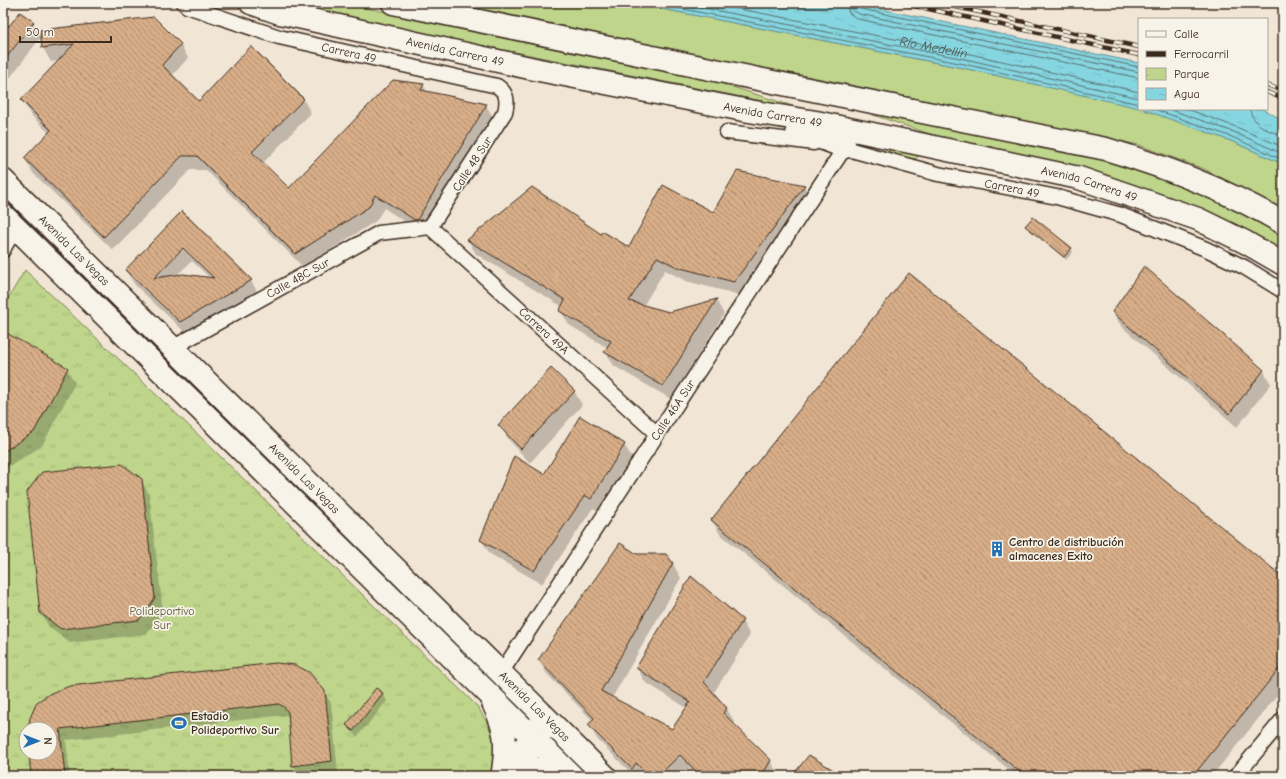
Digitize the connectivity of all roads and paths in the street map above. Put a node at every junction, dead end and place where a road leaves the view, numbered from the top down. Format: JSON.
{"nodes":[{"id":1,"x":251,"y":3,"type":"edge"},
{"id":2,"x":393,"y":3,"type":"edge"},
{"id":3,"x":185,"y":4,"type":"edge"},
{"id":4,"x":773,"y":82,"type":"junction"},
{"id":5,"x":507,"y":98,"type":"joint"},
{"id":6,"x":749,"y":111,"type":"junction"},
{"id":7,"x":727,"y":132,"type":"dead end"},
{"id":8,"x":905,"y":140,"type":"junction"},
{"id":9,"x":845,"y":147,"type":"junction"},
{"id":10,"x":3,"y":180,"type":"edge"},
{"id":11,"x":9,"y":221,"type":"edge"},
{"id":12,"x":1283,"y":223,"type":"edge"},
{"id":13,"x":430,"y":227,"type":"junction"},
{"id":14,"x":3,"y":250,"type":"edge"},
{"id":15,"x":1283,"y":264,"type":"edge"},
{"id":16,"x":1283,"y":290,"type":"edge"},
{"id":17,"x":172,"y":348,"type":"junction"},
{"id":18,"x":657,"y":434,"type":"junction"},
{"id":19,"x":501,"y":673,"type":"junction"},
{"id":20,"x":488,"y":693,"type":"junction"},
{"id":21,"x":547,"y":719,"type":"junction"},
{"id":22,"x":1283,"y":719,"type":"edge"},
{"id":23,"x":534,"y":738,"type":"junction"},
{"id":24,"x":509,"y":774,"type":"edge"},
{"id":25,"x":572,"y":776,"type":"edge"},
{"id":26,"x":605,"y":776,"type":"edge"},
{"id":27,"x":1236,"y":776,"type":"edge"}],
"edges":[{"from":1,"to":6,"type":"main road","name":"Avenida Carrera 49"},
{"from":2,"to":4,"type":"main road"},
{"from":3,"to":5,"type":"street","name":"Carrera 49"},
{"from":4,"to":8,"type":"main road"},
{"from":4,"to":12,"type":"main road"},
{"from":5,"to":13,"type":"street","name":"Calle 48 Sur"},
{"from":6,"to":8,"type":"main road","name":"Avenida Carrera 49"},
{"from":6,"to":9,"type":"main road"},
{"from":7,"to":9,"type":"street","name":"Carrera 49"},
{"from":8,"to":15,"type":"main road","name":"Avenida Carrera 49"},
{"from":9,"to":16,"type":"street","name":"Carrera 49"},
{"from":9,"to":18,"type":"street","name":"Calle 46A Sur"},
{"from":10,"to":17,"type":"main road","name":"Avenida Las Vegas"},
{"from":11,"to":14,"type":"street"},
{"from":11,"to":20,"type":"main road","name":"Avenida Las Vegas"},
{"from":13,"to":17,"type":"street","name":"Calle 48C Sur"},
{"from":13,"to":18,"type":"street","name":"Carrera 49A"},
{"from":17,"to":19,"type":"main road","name":"Avenida Las Vegas"},
{"from":18,"to":19,"type":"street","name":"Calle 46A Sur"},
{"from":19,"to":21,"type":"main road","name":"Avenida Las Vegas"},
{"from":20,"to":23,"type":"main road","name":"Avenida Las Vegas"},
{"from":20,"to":24,"type":"main road"},
{"from":21,"to":23,"type":"street"},
{"from":21,"to":26,"type":"main road","name":"Avenida Las Vegas"},
{"from":22,"to":27,"type":"street"},
{"from":23,"to":24,"type":"street"},
{"from":23,"to":25,"type":"main road","name":"Avenida Las Vegas"},
{"from":24,"to":25,"type":"main road"}]}
